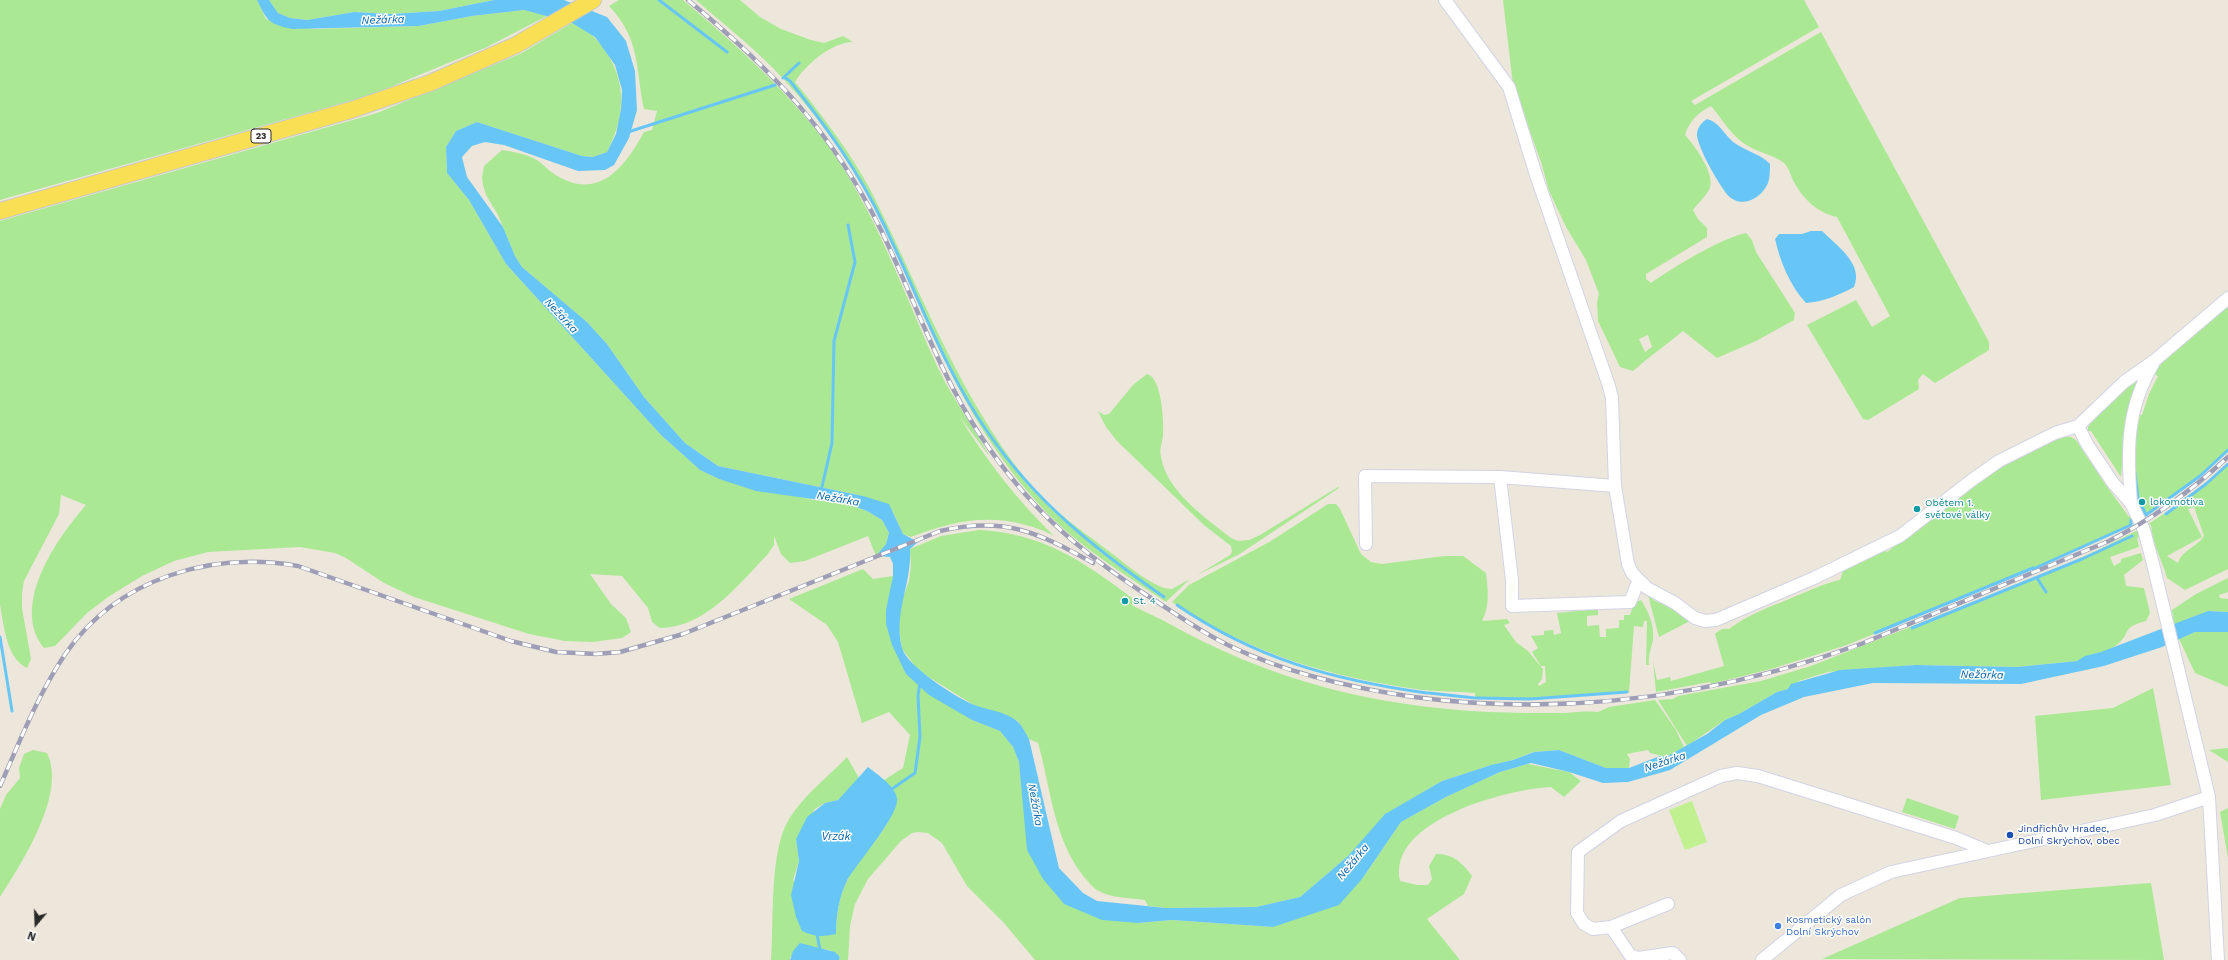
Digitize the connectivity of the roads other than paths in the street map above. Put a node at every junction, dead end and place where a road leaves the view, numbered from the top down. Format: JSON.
{"nodes":[{"id":1,"x":592,"y":0,"type":"edge"},
{"id":2,"x":1445,"y":0,"type":"edge"},
{"id":3,"x":0,"y":211,"type":"edge"},
{"id":4,"x":2228,"y":298,"type":"edge"},
{"id":5,"x":2154,"y":361,"type":"junction"},
{"id":6,"x":2078,"y":426,"type":"junction"},
{"id":7,"x":1500,"y":477,"type":"junction"},
{"id":8,"x":1615,"y":486,"type":"junction"},
{"id":9,"x":2131,"y":503,"type":"junction"},
{"id":10,"x":1366,"y":544,"type":"dead end"},
{"id":11,"x":1638,"y":582,"type":"junction"},
{"id":12,"x":2209,"y":797,"type":"junction"},
{"id":13,"x":1986,"y":850,"type":"junction"},
{"id":14,"x":1668,"y":904,"type":"dead end"},
{"id":15,"x":1611,"y":927,"type":"junction"},
{"id":16,"x":1680,"y":960,"type":"edge"},
{"id":17,"x":1762,"y":960,"type":"edge"},
{"id":18,"x":2218,"y":960,"type":"edge"}],
"edges":[{"from":1,"to":3,"type":"main road","number":"23"},
{"from":2,"to":8,"type":"street"},
{"from":4,"to":5,"type":"street"},
{"from":5,"to":6,"type":"street"},
{"from":5,"to":9,"type":"street"},
{"from":6,"to":9,"type":"street"},
{"from":6,"to":11,"type":"street"},
{"from":7,"to":8,"type":"street"},
{"from":7,"to":10,"type":"street"},
{"from":7,"to":11,"type":"street"},
{"from":8,"to":11,"type":"street"},
{"from":9,"to":12,"type":"street"},
{"from":12,"to":13,"type":"street"},
{"from":12,"to":18,"type":"street"},
{"from":13,"to":15,"type":"street"},
{"from":13,"to":17,"type":"street"},
{"from":14,"to":15,"type":"street"},
{"from":15,"to":16,"type":"street"}]}
